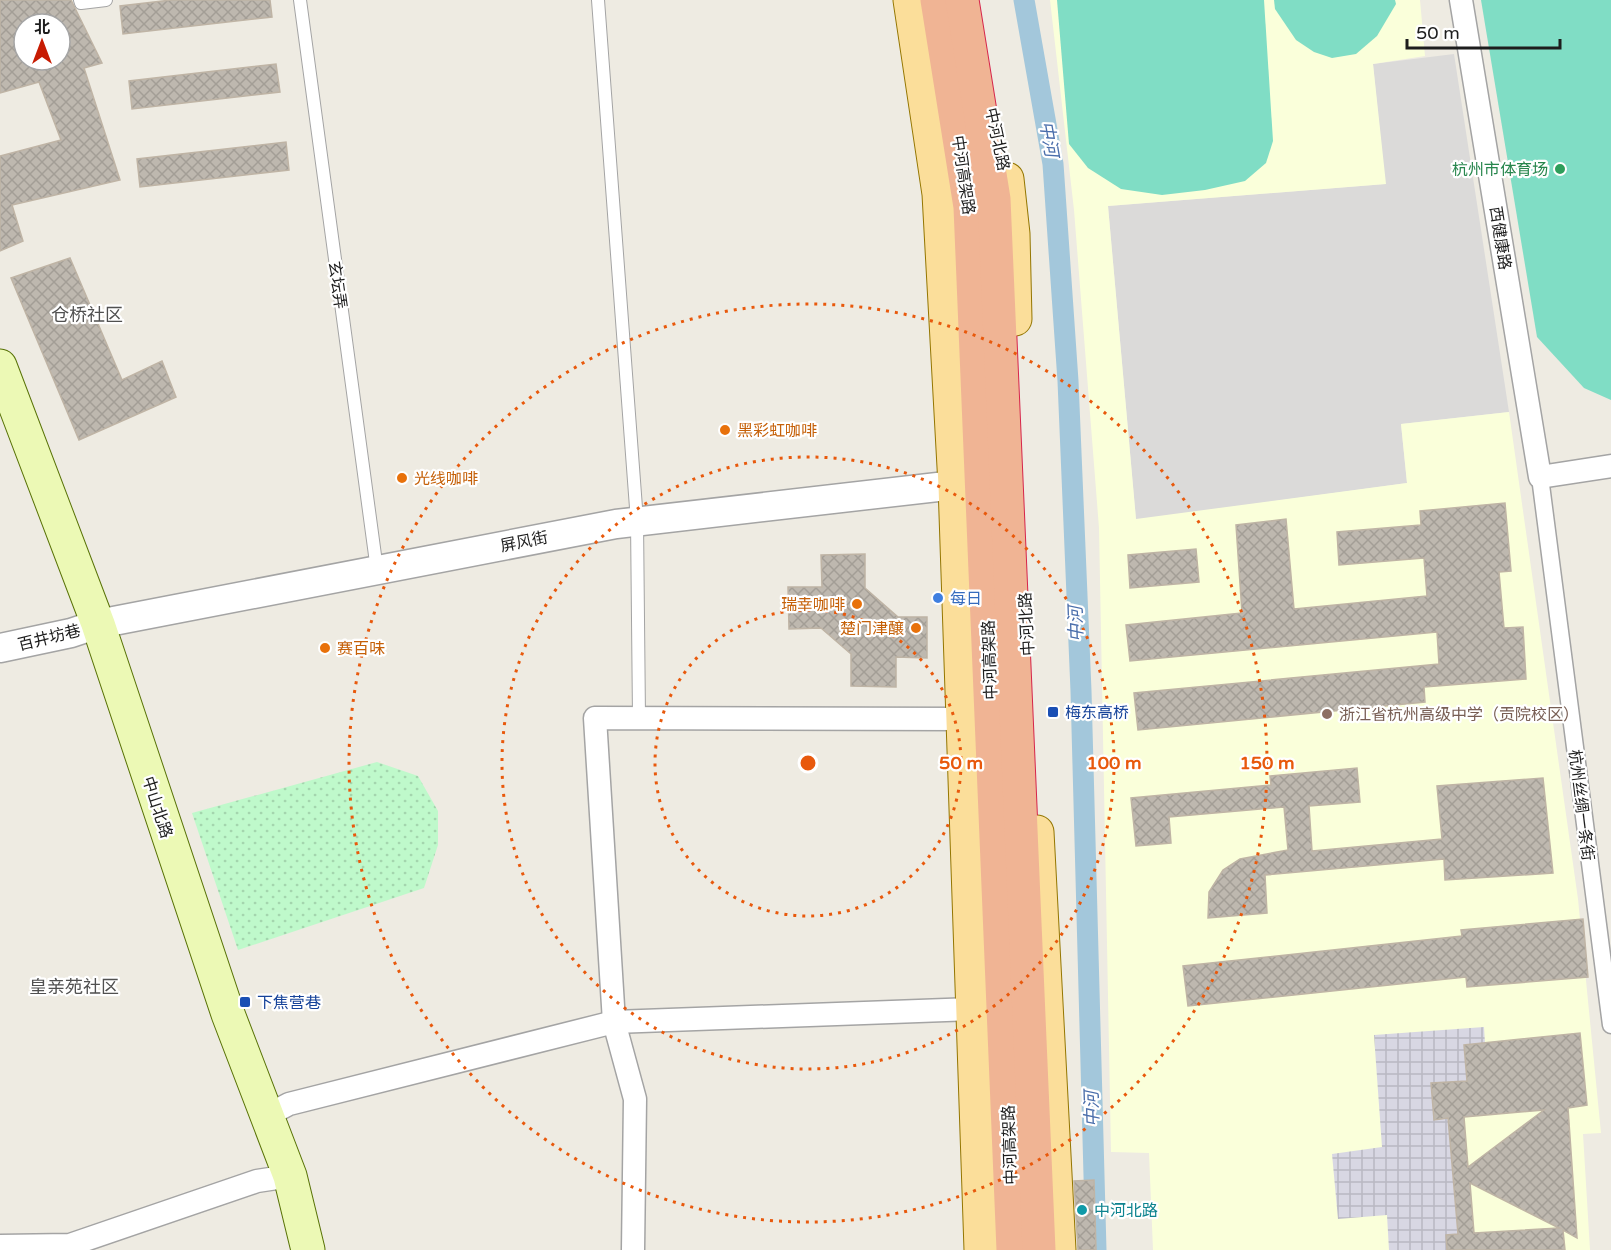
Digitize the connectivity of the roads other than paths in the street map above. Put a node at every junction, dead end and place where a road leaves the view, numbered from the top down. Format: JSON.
{"nodes":[{"id":1,"x":80,"y":0,"type":"edge"},
{"id":2,"x":106,"y":0,"type":"edge"},
{"id":3,"x":300,"y":0,"type":"edge"},
{"id":4,"x":598,"y":0,"type":"edge"},
{"id":5,"x":910,"y":0,"type":"edge"},
{"id":6,"x":937,"y":0,"type":"edge"},
{"id":7,"x":962,"y":0,"type":"edge"},
{"id":8,"x":975,"y":0,"type":"edge"},
{"id":9,"x":1461,"y":0,"type":"edge"},
{"id":10,"x":0,"y":366,"type":"edge"},
{"id":11,"x":1611,"y":466,"type":"edge"},
{"id":12,"x":1540,"y":477,"type":"junction"},
{"id":13,"x":955,"y":485,"type":"junction"},
{"id":14,"x":637,"y":521,"type":"junction"},
{"id":15,"x":377,"y":570,"type":"junction"},
{"id":16,"x":98,"y":624,"type":"junction"},
{"id":17,"x":0,"y":648,"type":"edge"},
{"id":18,"x":639,"y":718,"type":"junction"},
{"id":19,"x":963,"y":719,"type":"junction"},
{"id":20,"x":973,"y":1009,"type":"junction"},
{"id":21,"x":614,"y":1022,"type":"junction"},
{"id":22,"x":1611,"y":1025,"type":"edge"},
{"id":23,"x":268,"y":1116,"type":"junction"},
{"id":24,"x":290,"y":1176,"type":"junction"},
{"id":25,"x":0,"y":1246,"type":"edge"},
{"id":26,"x":308,"y":1250,"type":"edge"},
{"id":27,"x":633,"y":1250,"type":"edge"},
{"id":28,"x":981,"y":1250,"type":"edge"},
{"id":29,"x":1013,"y":1250,"type":"edge"},
{"id":30,"x":1039,"y":1250,"type":"edge"},
{"id":31,"x":1059,"y":1250,"type":"edge"}],
"edges":[{"from":1,"to":2,"type":"lane"},
{"from":3,"to":15,"type":"lane","name":"玄坛弄"},
{"from":4,"to":14,"type":"lane"},
{"from":5,"to":13,"type":"main road"},
{"from":6,"to":29,"type":"highway","name":"中河高架路"},
{"from":7,"to":30,"type":"highway","name":"中河高架路"},
{"from":8,"to":31,"type":"main road","name":"中河北路"},
{"from":9,"to":12,"type":"street","name":"西健康路"},
{"from":10,"to":16,"type":"main road","name":"中山北路"},
{"from":11,"to":12,"type":"street"},
{"from":12,"to":22,"type":"street","name":"杭州丝绸一条街"},
{"from":13,"to":14,"type":"street","name":"屏风街"},
{"from":13,"to":19,"type":"main road"},
{"from":14,"to":15,"type":"street","name":"屏风街"},
{"from":14,"to":18,"type":"lane"},
{"from":15,"to":16,"type":"street","name":"屏风街"},
{"from":16,"to":17,"type":"street","name":"百井坊巷"},
{"from":16,"to":23,"type":"main road","name":"中山北路"},
{"from":18,"to":19,"type":"street"},
{"from":18,"to":21,"type":"street"},
{"from":19,"to":20,"type":"main road"},
{"from":20,"to":21,"type":"street"},
{"from":20,"to":28,"type":"main road"},
{"from":21,"to":23,"type":"street"},
{"from":21,"to":27,"type":"street"},
{"from":23,"to":24,"type":"main road","name":"中山北路"},
{"from":24,"to":25,"type":"street"},
{"from":24,"to":26,"type":"main road","name":"中山北路"}]}
